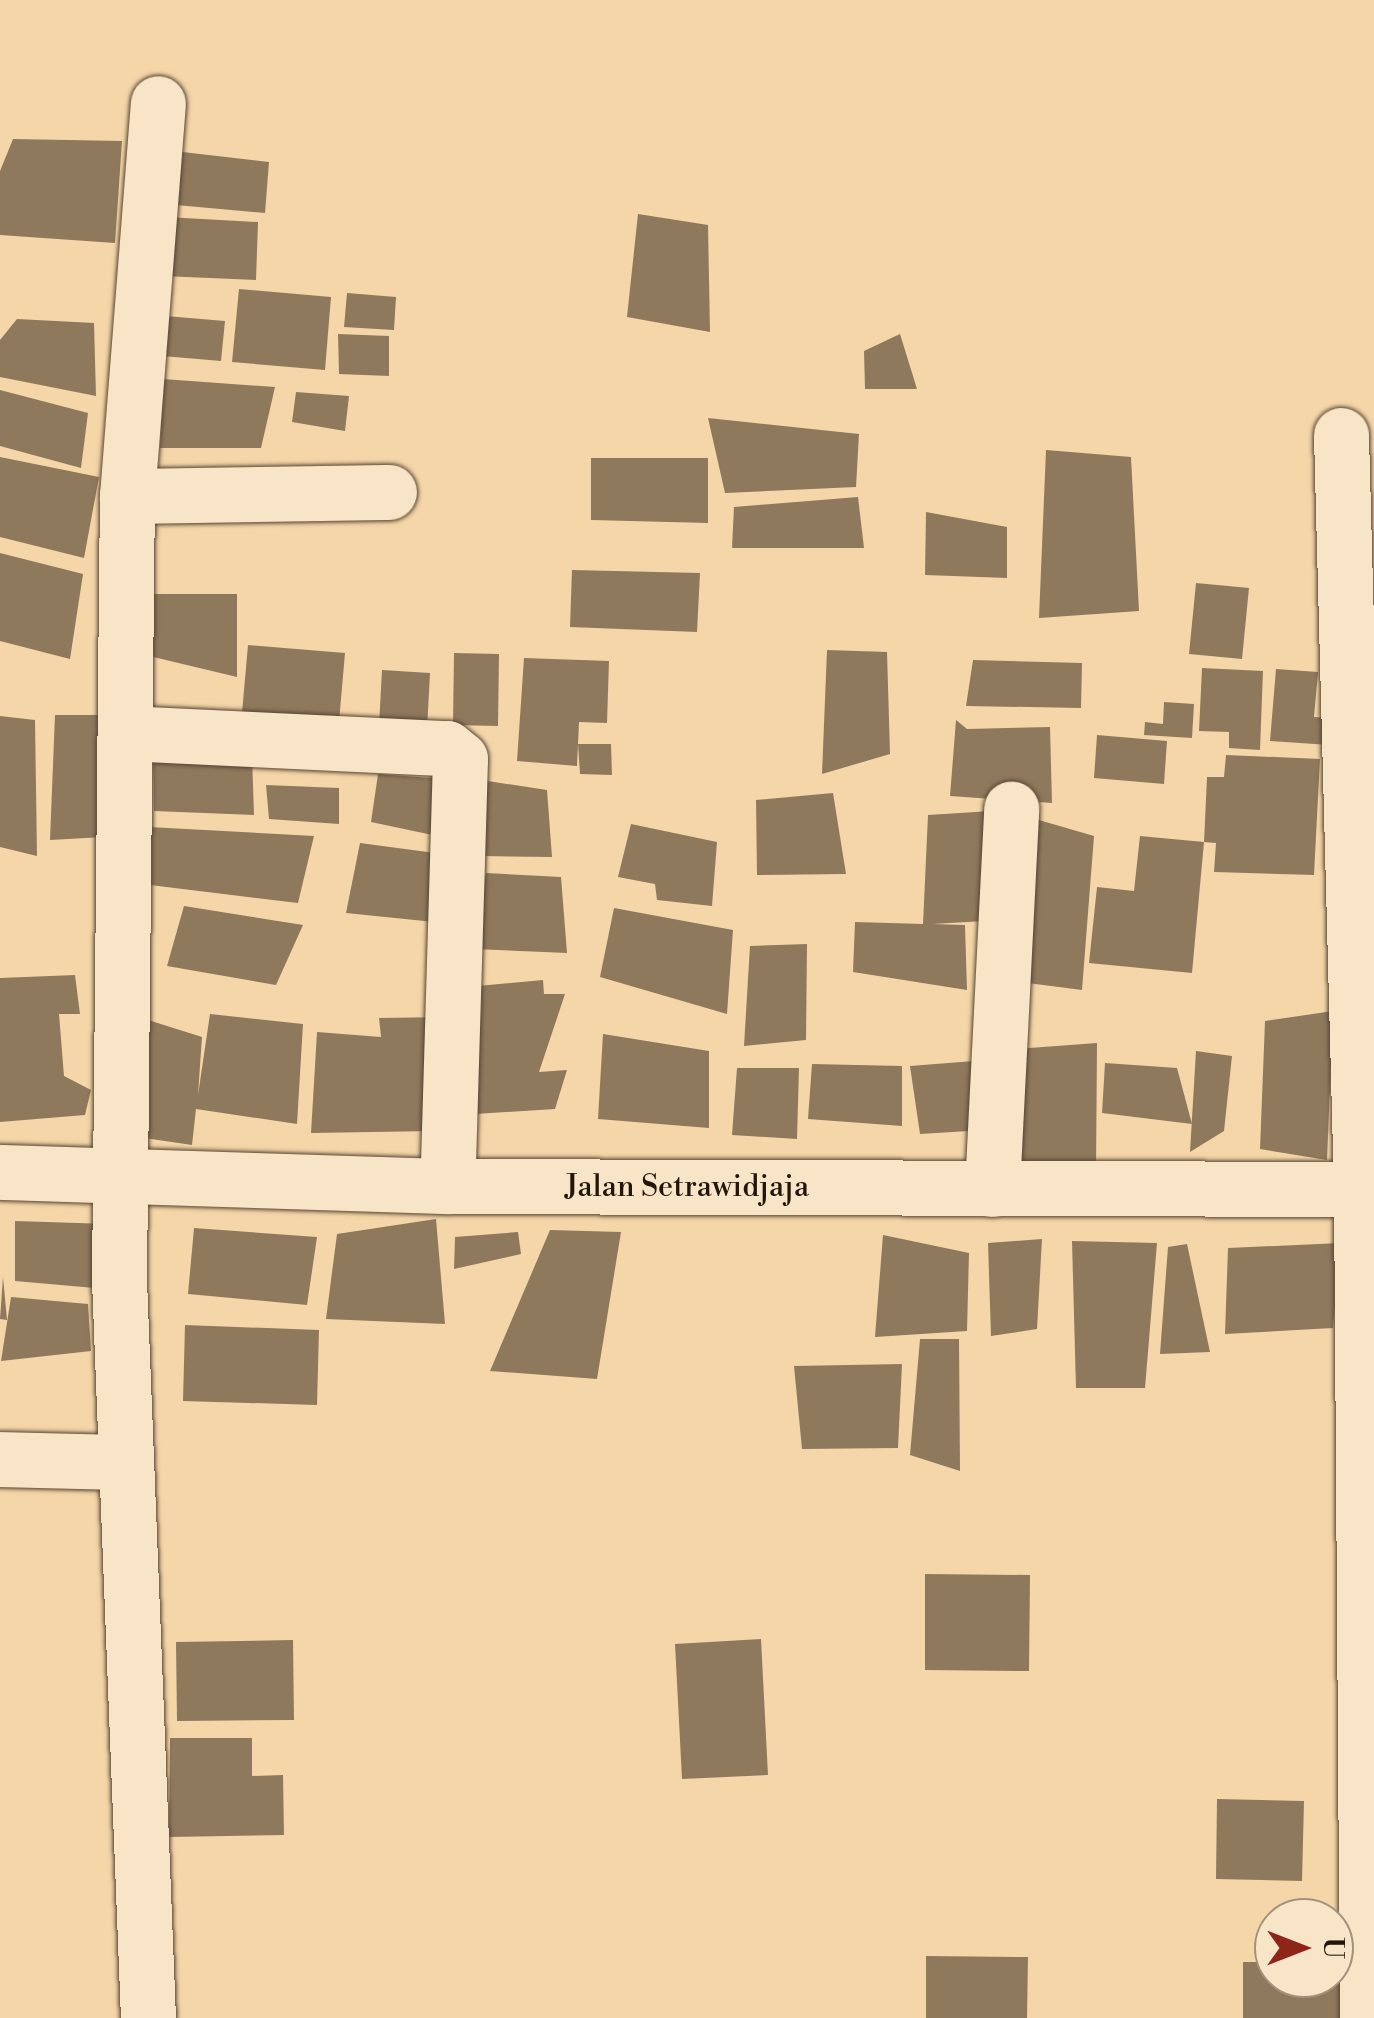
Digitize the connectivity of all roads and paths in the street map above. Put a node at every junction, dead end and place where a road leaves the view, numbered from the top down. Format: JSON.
{"nodes":[{"id":1,"x":158,"y":104,"type":"dead end"},
{"id":2,"x":1341,"y":436,"type":"dead end"},
{"id":3,"x":389,"y":492,"type":"dead end"},
{"id":4,"x":127,"y":496,"type":"junction"},
{"id":5,"x":1360,"y":705,"type":"edge"},
{"id":6,"x":125,"y":733,"type":"junction"},
{"id":7,"x":1011,"y":808,"type":"dead end"},
{"id":8,"x":0,"y":1172,"type":"edge"},
{"id":9,"x":121,"y":1176,"type":"junction"},
{"id":10,"x":446,"y":1186,"type":"junction"},
{"id":11,"x":992,"y":1189,"type":"junction"},
{"id":12,"x":1367,"y":1189,"type":"edge"},
{"id":13,"x":0,"y":1459,"type":"edge"},
{"id":14,"x":123,"y":1462,"type":"junction"},
{"id":15,"x":1370,"y":1912,"type":"edge"},
{"id":16,"x":148,"y":2018,"type":"edge"},
{"id":17,"x":1367,"y":2018,"type":"edge"}],
"edges":[{"from":1,"to":4,"type":"street"},
{"from":2,"to":5,"type":"street"},
{"from":3,"to":4,"type":"street"},
{"from":4,"to":6,"type":"street"},
{"from":5,"to":12,"type":"street"},
{"from":6,"to":9,"type":"street"},
{"from":6,"to":10,"type":"street"},
{"from":7,"to":11,"type":"street"},
{"from":8,"to":9,"type":"street","name":"Jalan Setrawidjaja"},
{"from":9,"to":10,"type":"street","name":"Jalan Setrawidjaja"},
{"from":9,"to":14,"type":"street"},
{"from":10,"to":11,"type":"street","name":"Jalan Setrawidjaja"},
{"from":11,"to":12,"type":"street","name":"Jalan Setrawidjaja"},
{"from":12,"to":15,"type":"street"},
{"from":13,"to":14,"type":"street"},
{"from":14,"to":16,"type":"street"},
{"from":15,"to":17,"type":"street"}]}
